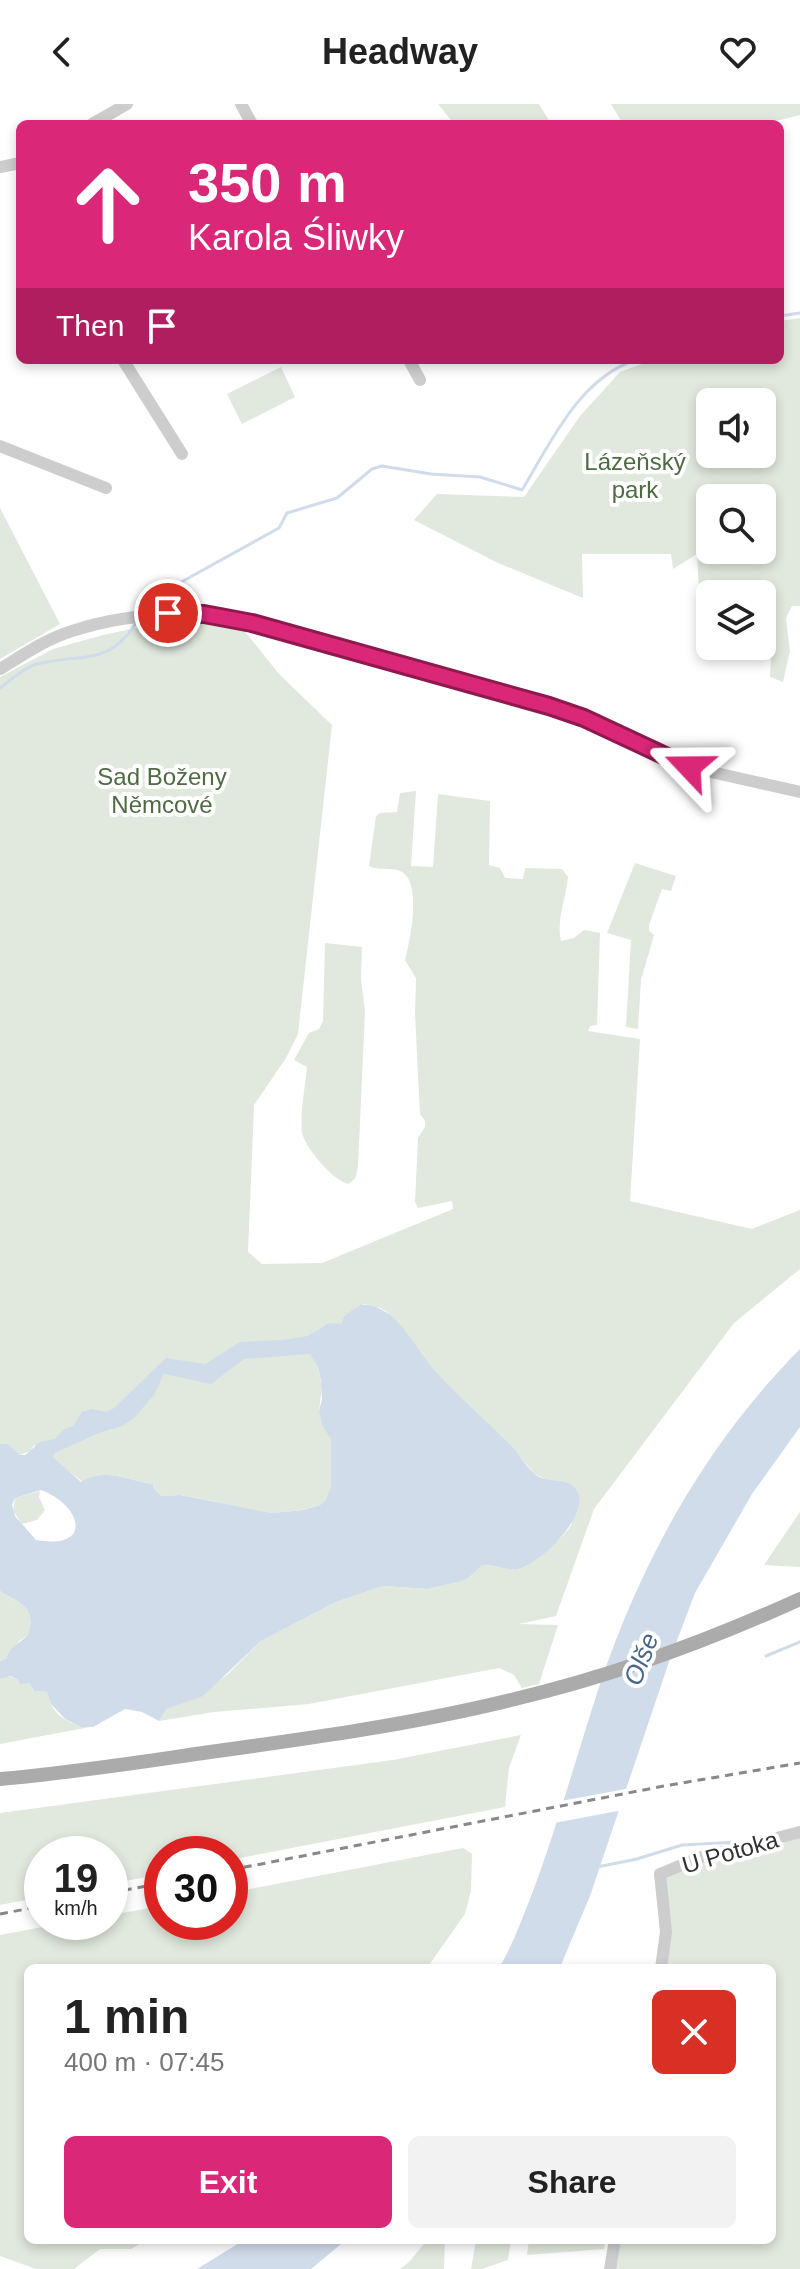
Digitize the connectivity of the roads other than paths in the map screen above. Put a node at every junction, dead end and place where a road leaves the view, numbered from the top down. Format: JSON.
{"nodes":[{"id":1,"x":127,"y":104,"type":"edge"},
{"id":2,"x":99,"y":120,"type":"edge"},
{"id":3,"x":126,"y":364,"type":"edge"},
{"id":4,"x":411,"y":364,"type":"edge"},
{"id":5,"x":420,"y":380,"type":"dead end"},
{"id":6,"x":0,"y":446,"type":"edge"},
{"id":7,"x":182,"y":454,"type":"dead end"},
{"id":8,"x":106,"y":488,"type":"dead end"},
{"id":9,"x":0,"y":669,"type":"edge"},
{"id":10,"x":800,"y":792,"type":"edge"},
{"id":11,"x":800,"y":1599,"type":"edge"},
{"id":12,"x":0,"y":1782,"type":"edge"},
{"id":13,"x":800,"y":1832,"type":"edge"},
{"id":14,"x":662,"y":1964,"type":"edge"},
{"id":15,"x":614,"y":2244,"type":"edge"},
{"id":16,"x":610,"y":2269,"type":"edge"}],
"edges":[{"from":1,"to":2,"type":"street"},
{"from":3,"to":7,"type":"street"},
{"from":4,"to":5,"type":"street"},
{"from":6,"to":8,"type":"street"},
{"from":9,"to":10,"type":"street"},
{"from":11,"to":12,"type":"main road"},
{"from":13,"to":14,"type":"street","name":"U Potoka"},
{"from":15,"to":16,"type":"street"}]}
